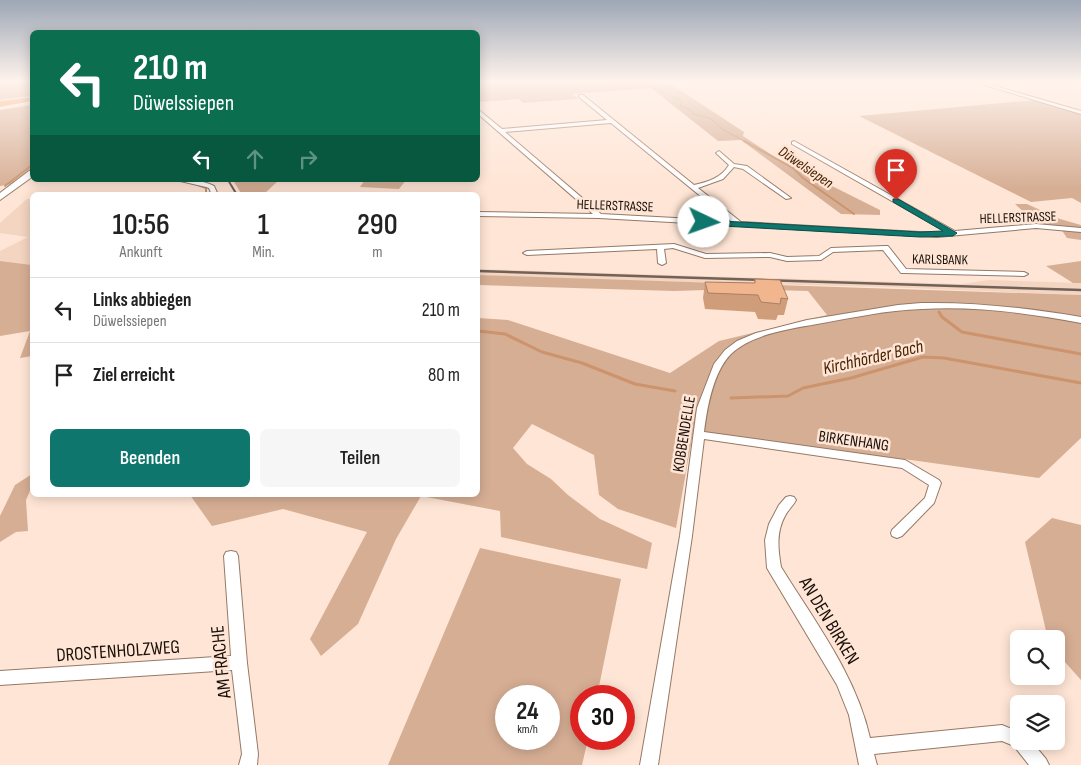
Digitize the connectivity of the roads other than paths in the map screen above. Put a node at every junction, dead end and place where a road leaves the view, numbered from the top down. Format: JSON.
{"nodes":[{"id":1,"x":485,"y":118,"type":"edge"},
{"id":2,"x":607,"y":118,"type":"edge"},
{"id":3,"x":611,"y":121,"type":"junction"},
{"id":4,"x":500,"y":131,"type":"junction"},
{"id":5,"x":794,"y":143,"type":"dead end"},
{"id":6,"x":719,"y":152,"type":"dead end"},
{"id":7,"x":732,"y":165,"type":"junction"},
{"id":8,"x":30,"y":174,"type":"edge"},
{"id":9,"x":191,"y":182,"type":"edge"},
{"id":10,"x":694,"y":187,"type":"junction"},
{"id":11,"x":214,"y":192,"type":"edge"},
{"id":12,"x":781,"y":193,"type":"junction"},
{"id":13,"x":771,"y":194,"type":"dead end"},
{"id":14,"x":0,"y":197,"type":"edge"},
{"id":15,"x":788,"y":198,"type":"dead end"},
{"id":16,"x":480,"y":214,"type":"edge"},
{"id":17,"x":599,"y":216,"type":"junction"},
{"id":18,"x":739,"y":224,"type":"junction"},
{"id":19,"x":852,"y":230,"type":"junction"},
{"id":20,"x":1081,"y":230,"type":"edge"},
{"id":21,"x":953,"y":233,"type":"junction"},
{"id":22,"x":660,"y":247,"type":"junction"},
{"id":23,"x":865,"y":248,"type":"junction"},
{"id":24,"x":527,"y":254,"type":"dead end"},
{"id":25,"x":743,"y":256,"type":"junction"},
{"id":26,"x":662,"y":263,"type":"dead end"},
{"id":27,"x":751,"y":266,"type":"dead end"},
{"id":28,"x":1031,"y":281,"type":"dead end"},
{"id":29,"x":1081,"y":320,"type":"edge"},
{"id":30,"x":699,"y":435,"type":"junction"},
{"id":31,"x":790,"y":500,"type":"dead end"},
{"id":32,"x":897,"y":533,"type":"dead end"},
{"id":33,"x":231,"y":556,"type":"dead end"},
{"id":34,"x":240,"y":662,"type":"junction"},
{"id":35,"x":0,"y":678,"type":"edge"},
{"id":36,"x":1010,"y":736,"type":"edge"},
{"id":37,"x":865,"y":747,"type":"junction"},
{"id":38,"x":1028,"y":750,"type":"edge"},
{"id":39,"x":248,"y":765,"type":"edge"},
{"id":40,"x":650,"y":765,"type":"edge"},
{"id":41,"x":868,"y":765,"type":"edge"},
{"id":42,"x":1040,"y":765,"type":"edge"}],
"edges":[{"from":1,"to":4,"type":"street"},
{"from":2,"to":3,"type":"street"},
{"from":3,"to":4,"type":"street"},
{"from":3,"to":10,"type":"street"},
{"from":4,"to":17,"type":"street"},
{"from":5,"to":21,"type":"street"},
{"from":6,"to":7,"type":"street"},
{"from":7,"to":10,"type":"street"},
{"from":7,"to":12,"type":"street"},
{"from":8,"to":14,"type":"main road"},
{"from":9,"to":11,"type":"street"},
{"from":10,"to":18,"type":"street"},
{"from":12,"to":13,"type":"street"},
{"from":12,"to":15,"type":"street"},
{"from":16,"to":17,"type":"street","name":"HELLERSTRASSE"},
{"from":17,"to":18,"type":"street","name":"HELLERSTRASSE"},
{"from":18,"to":19,"type":"street","name":"HELLERSTRASSE"},
{"from":19,"to":21,"type":"street","name":"HELLERSTRASSE"},
{"from":19,"to":23,"type":"street"},
{"from":20,"to":21,"type":"street","name":"HELLERSTRASSE"},
{"from":22,"to":24,"type":"street","name":"KARLSBANK"},
{"from":22,"to":25,"type":"street","name":"KARLSBANK"},
{"from":22,"to":26,"type":"street"},
{"from":23,"to":25,"type":"street","name":"KARLSBANK"},
{"from":23,"to":28,"type":"street","name":"KARLSBANK"},
{"from":25,"to":27,"type":"street"},
{"from":29,"to":30,"type":"street","name":"KOBBENDELLE"},
{"from":30,"to":32,"type":"street","name":"BIRKENHANG"},
{"from":30,"to":40,"type":"street","name":"KOBBENDELLE"},
{"from":31,"to":37,"type":"street","name":"AN DEN BIRKEN"},
{"from":33,"to":34,"type":"street","name":"AM FRACHE"},
{"from":34,"to":35,"type":"street","name":"DROSTENHOLZWEG"},
{"from":34,"to":39,"type":"street","name":"AM FRACHE"},
{"from":36,"to":37,"type":"street"},
{"from":37,"to":41,"type":"street","name":"AN DEN BIRKEN"},
{"from":38,"to":42,"type":"street"}]}
